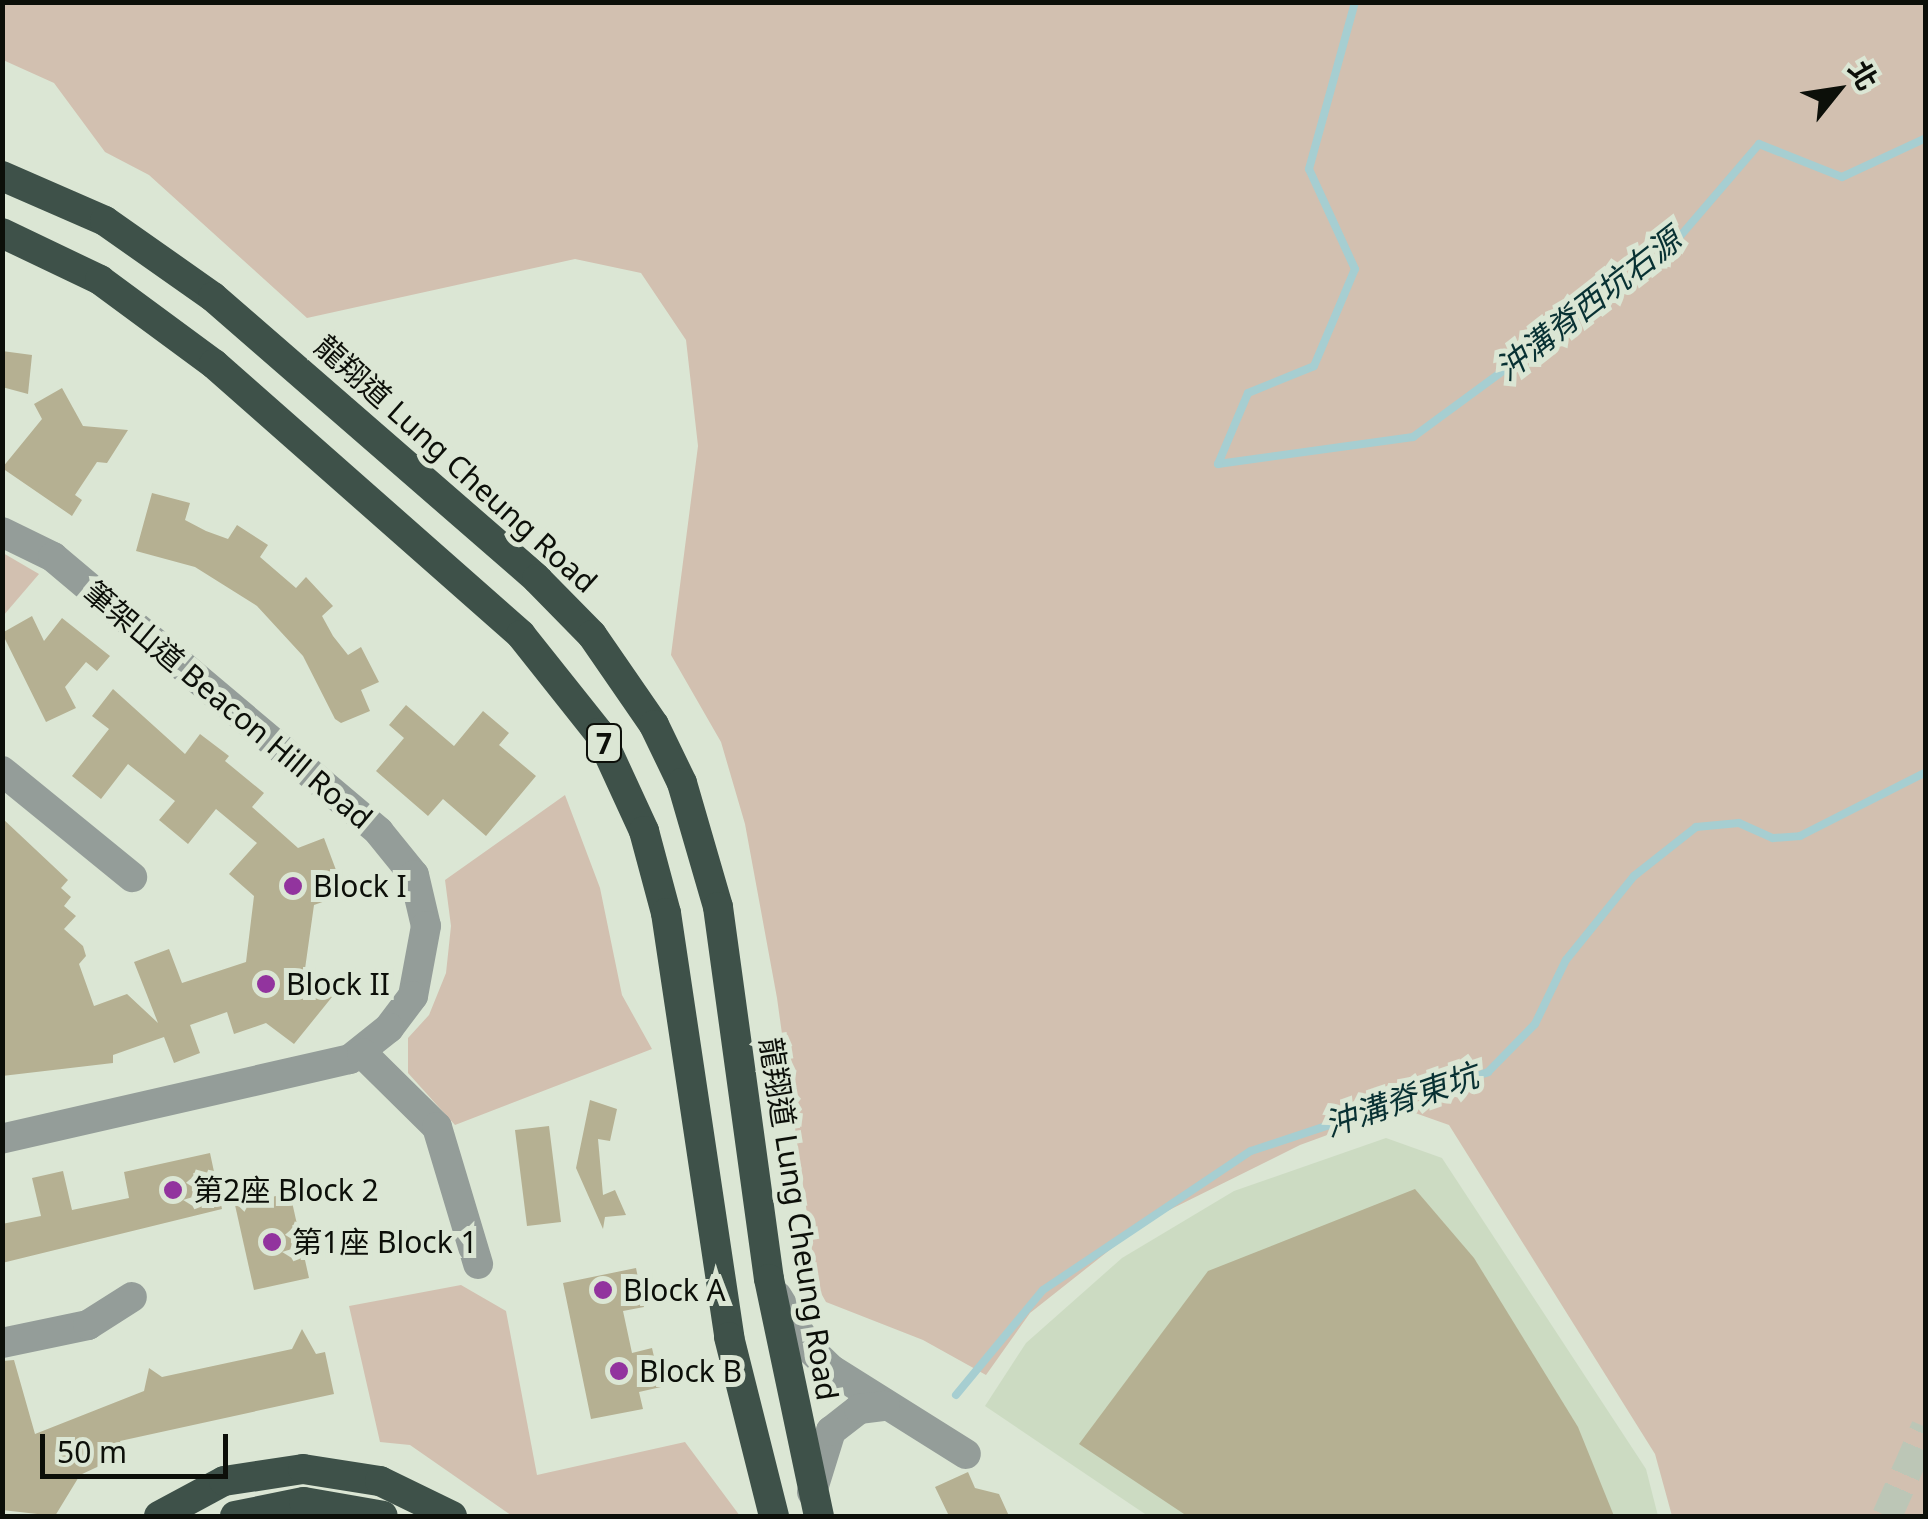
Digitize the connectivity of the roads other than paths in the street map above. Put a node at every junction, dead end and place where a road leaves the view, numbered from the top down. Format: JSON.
{"nodes":[{"id":1,"x":2,"y":176,"type":"edge"},
{"id":2,"x":2,"y":233,"type":"edge"},
{"id":3,"x":2,"y":532,"type":"edge"},
{"id":4,"x":2,"y":770,"type":"edge"},
{"id":5,"x":132,"y":877,"type":"dead end"},
{"id":6,"x":362,"y":1052,"type":"junction"},
{"id":7,"x":2,"y":1140,"type":"edge"},
{"id":8,"x":478,"y":1264,"type":"dead end"},
{"id":9,"x":769,"y":1279,"type":"junction"},
{"id":10,"x":132,"y":1297,"type":"dead end"},
{"id":11,"x":2,"y":1343,"type":"edge"},
{"id":12,"x":885,"y":1406,"type":"junction"},
{"id":13,"x":966,"y":1454,"type":"dead end"},
{"id":14,"x":816,"y":1504,"type":"edge"},
{"id":15,"x":159,"y":1516,"type":"edge"},
{"id":16,"x":236,"y":1516,"type":"edge"},
{"id":17,"x":382,"y":1516,"type":"edge"},
{"id":18,"x":452,"y":1516,"type":"edge"},
{"id":19,"x":774,"y":1516,"type":"edge"}],
"edges":[{"from":1,"to":9,"type":"highway","name":"龍翔道 Lung Cheung Road","number":"7"},
{"from":2,"to":19,"type":"highway","number":"7"},
{"from":3,"to":6,"type":"street","name":"筆架山道 Beacon Hill Road"},
{"from":4,"to":5,"type":"street"},
{"from":6,"to":7,"type":"street","name":"筆架山道 Beacon Hill Road"},
{"from":6,"to":8,"type":"street"},
{"from":9,"to":12,"type":"street"},
{"from":9,"to":14,"type":"highway","name":"龍翔道 Lung Cheung Road","number":"7"},
{"from":10,"to":11,"type":"street"},
{"from":12,"to":13,"type":"street"},
{"from":12,"to":14,"type":"street"},
{"from":15,"to":18,"type":"highway"},
{"from":16,"to":17,"type":"highway"}]}
